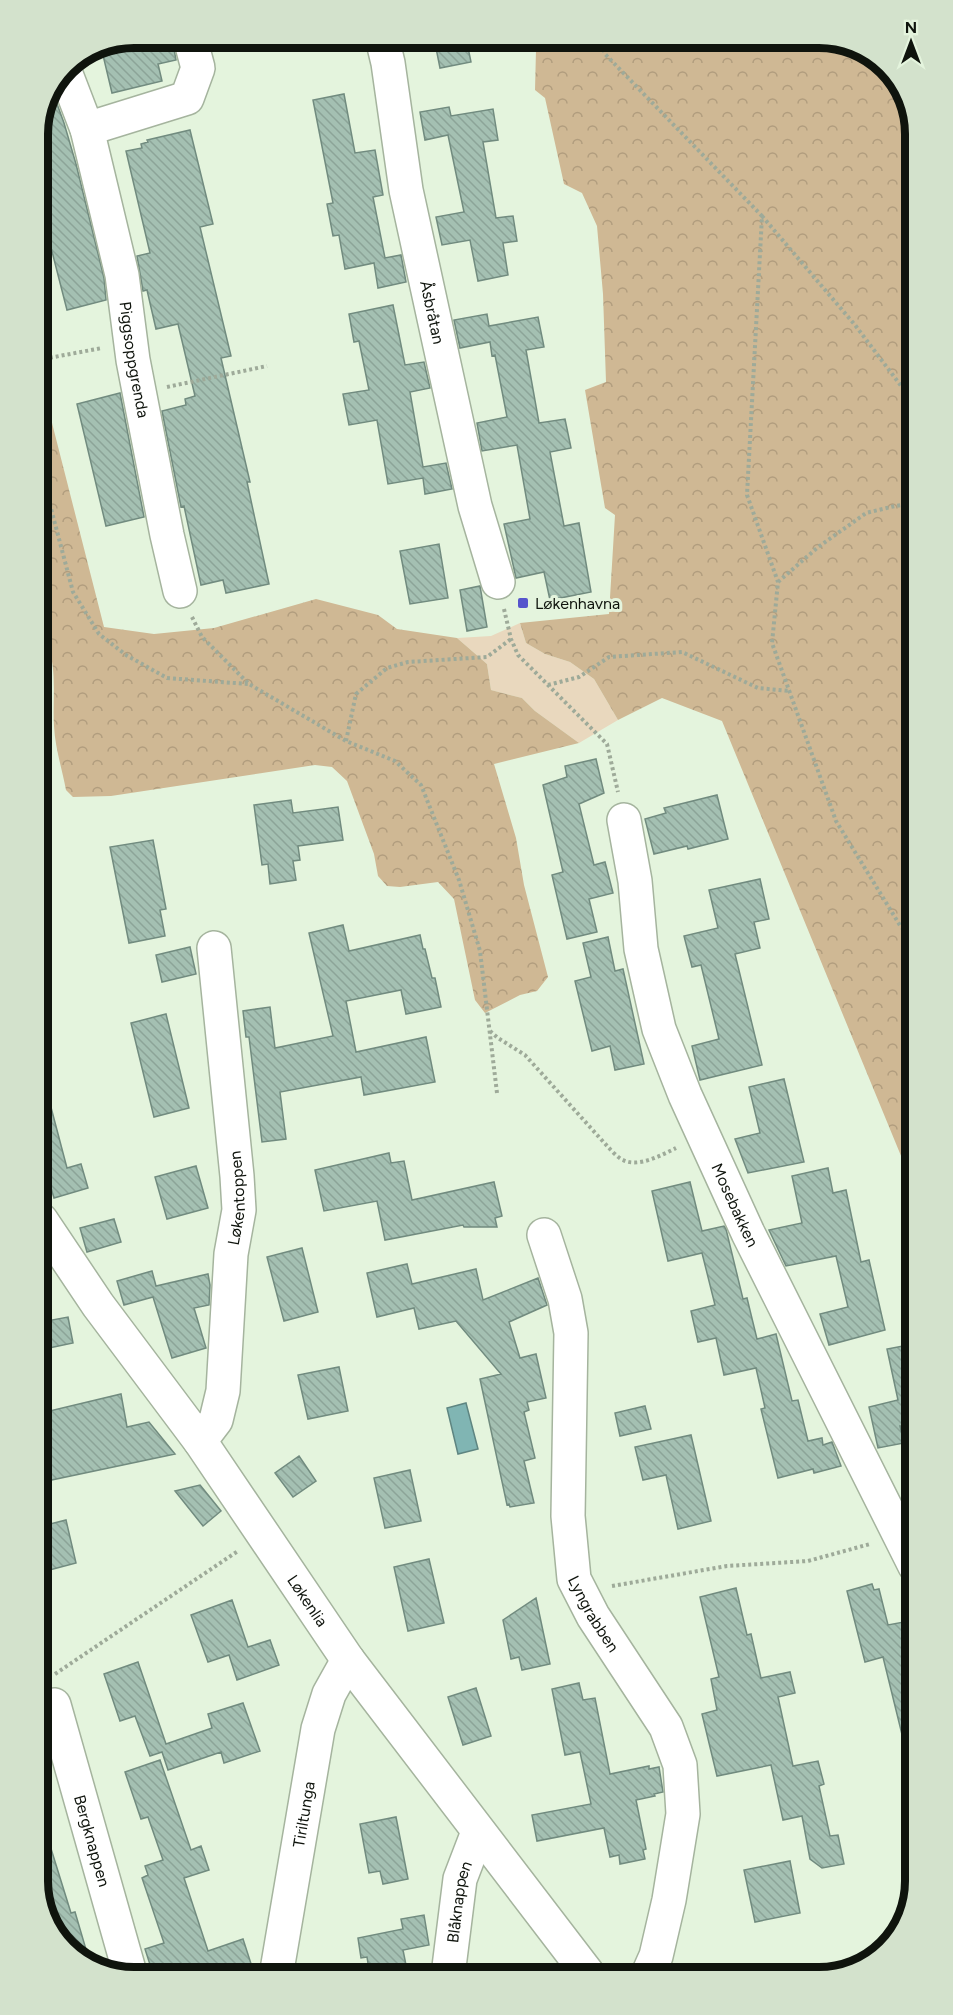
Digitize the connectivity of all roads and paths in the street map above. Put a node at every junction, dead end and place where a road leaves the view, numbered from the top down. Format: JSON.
{"nodes":[{"id":1,"x":193,"y":48,"type":"edge"},
{"id":2,"x":384,"y":48,"type":"edge"},
{"id":3,"x":602,"y":48,"type":"edge"},
{"id":4,"x":68,"y":79,"type":"edge"},
{"id":5,"x":87,"y":129,"type":"junction"},
{"id":6,"x":762,"y":216,"type":"junction"},
{"id":7,"x":131,"y":342,"type":"junction"},
{"id":8,"x":48,"y":358,"type":"edge"},
{"id":9,"x":267,"y":366,"type":"dead end"},
{"id":10,"x":905,"y":391,"type":"edge"},
{"id":11,"x":140,"y":393,"type":"junction"},
{"id":12,"x":48,"y":497,"type":"edge"},
{"id":13,"x":905,"y":505,"type":"edge"},
{"id":14,"x":498,"y":582,"type":"joint"},
{"id":15,"x":777,"y":582,"type":"junction"},
{"id":16,"x":180,"y":591,"type":"joint"},
{"id":17,"x":511,"y":639,"type":"junction"},
{"id":18,"x":249,"y":684,"type":"junction"},
{"id":19,"x":548,"y":685,"type":"junction"},
{"id":20,"x":789,"y":691,"type":"junction"},
{"id":21,"x":346,"y":741,"type":"junction"},
{"id":22,"x":624,"y":820,"type":"joint"},
{"id":23,"x":905,"y":930,"type":"edge"},
{"id":24,"x":214,"y":948,"type":"dead end"},
{"id":25,"x":490,"y":1030,"type":"junction"},
{"id":26,"x":497,"y":1093,"type":"dead end"},
{"id":27,"x":704,"y":1136,"type":"junction"},
{"id":28,"x":48,"y":1230,"type":"edge"},
{"id":29,"x":544,"y":1235,"type":"dead end"},
{"id":30,"x":200,"y":1441,"type":"junction"},
{"id":31,"x":262,"y":1534,"type":"junction"},
{"id":32,"x":900,"y":1536,"type":"junction"},
{"id":33,"x":905,"y":1546,"type":"edge"},
{"id":34,"x":583,"y":1596,"type":"junction"},
{"id":35,"x":348,"y":1660,"type":"junction"},
{"id":36,"x":54,"y":1690,"type":"joint"},
{"id":37,"x":478,"y":1832,"type":"junction"},
{"id":38,"x":127,"y":1967,"type":"edge"},
{"id":39,"x":278,"y":1967,"type":"edge"},
{"id":40,"x":449,"y":1967,"type":"edge"},
{"id":41,"x":583,"y":1967,"type":"edge"},
{"id":42,"x":651,"y":1967,"type":"edge"}],
"edges":[{"from":1,"to":5,"type":"street"},
{"from":2,"to":14,"type":"street","name":"Åsbråtan"},
{"from":3,"to":6,"type":"path"},
{"from":4,"to":5,"type":"street","name":"Piggsoppgrenda"},
{"from":5,"to":7,"type":"street","name":"Piggsoppgrenda"},
{"from":6,"to":10,"type":"path"},
{"from":6,"to":15,"type":"path"},
{"from":7,"to":8,"type":"path"},
{"from":7,"to":11,"type":"street","name":"Piggsoppgrenda"},
{"from":9,"to":11,"type":"path"},
{"from":11,"to":16,"type":"street","name":"Piggsoppgrenda"},
{"from":12,"to":18,"type":"path"},
{"from":13,"to":15,"type":"path"},
{"from":14,"to":17,"type":"path"},
{"from":15,"to":20,"type":"path"},
{"from":16,"to":18,"type":"path"},
{"from":17,"to":19,"type":"path"},
{"from":17,"to":21,"type":"path"},
{"from":18,"to":21,"type":"path"},
{"from":19,"to":20,"type":"path"},
{"from":19,"to":22,"type":"path"},
{"from":20,"to":23,"type":"path"},
{"from":21,"to":25,"type":"path"},
{"from":22,"to":27,"type":"street","name":"Mosebakken"},
{"from":24,"to":30,"type":"street","name":"Løkentoppen"},
{"from":25,"to":26,"type":"path"},
{"from":25,"to":27,"type":"path"},
{"from":27,"to":32,"type":"street","name":"Mosebakken"},
{"from":28,"to":30,"type":"street","name":"Løkenlia"},
{"from":29,"to":34,"type":"street","name":"Lyngrabben"},
{"from":30,"to":31,"type":"street","name":"Løkenlia"},
{"from":31,"to":35,"type":"street","name":"Løkenlia"},
{"from":31,"to":36,"type":"path"},
{"from":32,"to":33,"type":"street","name":"Mosebakken"},
{"from":32,"to":34,"type":"path"},
{"from":34,"to":42,"type":"street","name":"Lyngrabben"},
{"from":35,"to":37,"type":"street","name":"Løkenlia"},
{"from":35,"to":39,"type":"street","name":"Tiriltunga"},
{"from":36,"to":38,"type":"street","name":"Bergknappen"},
{"from":37,"to":40,"type":"street","name":"Blåknappen"},
{"from":37,"to":41,"type":"street","name":"Løkenlia"}]}
